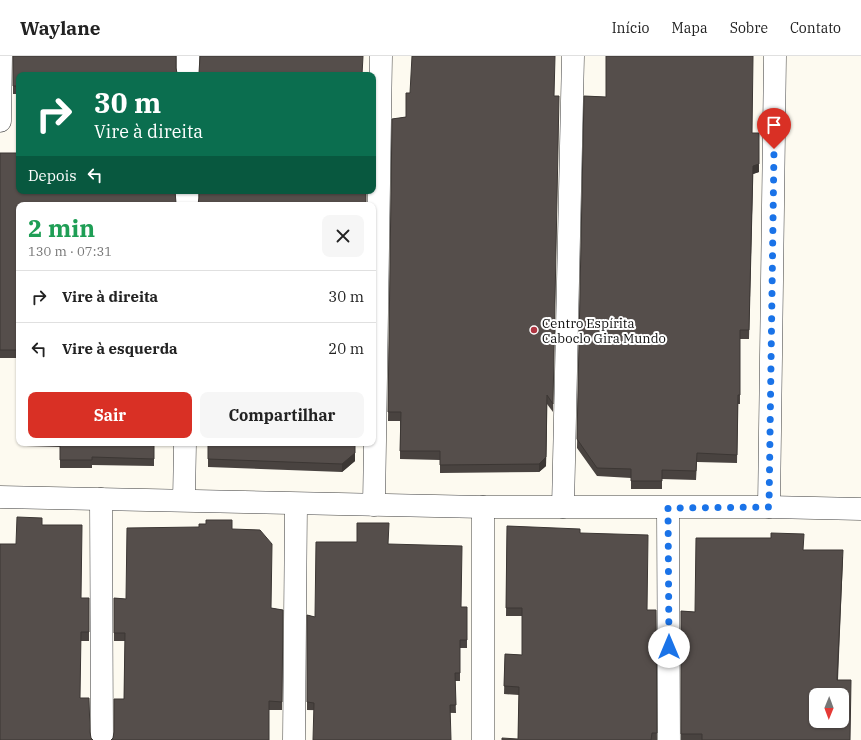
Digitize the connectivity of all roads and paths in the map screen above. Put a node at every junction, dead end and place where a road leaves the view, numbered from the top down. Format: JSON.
{"nodes":[{"id":1,"x":1,"y":56,"type":"edge"},
{"id":2,"x":188,"y":56,"type":"edge"},
{"id":3,"x":382,"y":56,"type":"edge"},
{"id":4,"x":573,"y":56,"type":"edge"},
{"id":5,"x":775,"y":56,"type":"edge"},
{"id":6,"x":188,"y":72,"type":"edge"},
{"id":7,"x":0,"y":121,"type":"edge"},
{"id":8,"x":376,"y":392,"type":"edge"},
{"id":9,"x":185,"y":446,"type":"edge"},
{"id":10,"x":375,"y":446,"type":"edge"},
{"id":11,"x":0,"y":497,"type":"edge"},
{"id":12,"x":101,"y":499,"type":"junction"},
{"id":13,"x":184,"y":500,"type":"junction"},
{"id":14,"x":296,"y":504,"type":"junction"},
{"id":15,"x":374,"y":504,"type":"junction"},
{"id":16,"x":483,"y":507,"type":"junction"},
{"id":17,"x":563,"y":507,"type":"junction"},
{"id":18,"x":769,"y":507,"type":"junction"},
{"id":19,"x":668,"y":508,"type":"junction"},
{"id":20,"x":861,"y":509,"type":"edge"},
{"id":21,"x":102,"y":740,"type":"edge"},
{"id":22,"x":294,"y":740,"type":"edge"},
{"id":23,"x":483,"y":740,"type":"edge"},
{"id":24,"x":669,"y":740,"type":"edge"}],
"edges":[{"from":1,"to":7,"type":"street"},
{"from":2,"to":6,"type":"street"},
{"from":3,"to":8,"type":"street"},
{"from":4,"to":17,"type":"street"},
{"from":5,"to":18,"type":"street"},
{"from":9,"to":13,"type":"street"},
{"from":10,"to":15,"type":"street"},
{"from":11,"to":12,"type":"street"},
{"from":12,"to":13,"type":"street"},
{"from":12,"to":21,"type":"street"},
{"from":13,"to":14,"type":"street"},
{"from":14,"to":15,"type":"street"},
{"from":14,"to":22,"type":"street"},
{"from":15,"to":16,"type":"street"},
{"from":16,"to":17,"type":"street"},
{"from":16,"to":23,"type":"street"},
{"from":17,"to":19,"type":"street"},
{"from":18,"to":19,"type":"street"},
{"from":18,"to":20,"type":"street"},
{"from":19,"to":24,"type":"street"}]}
